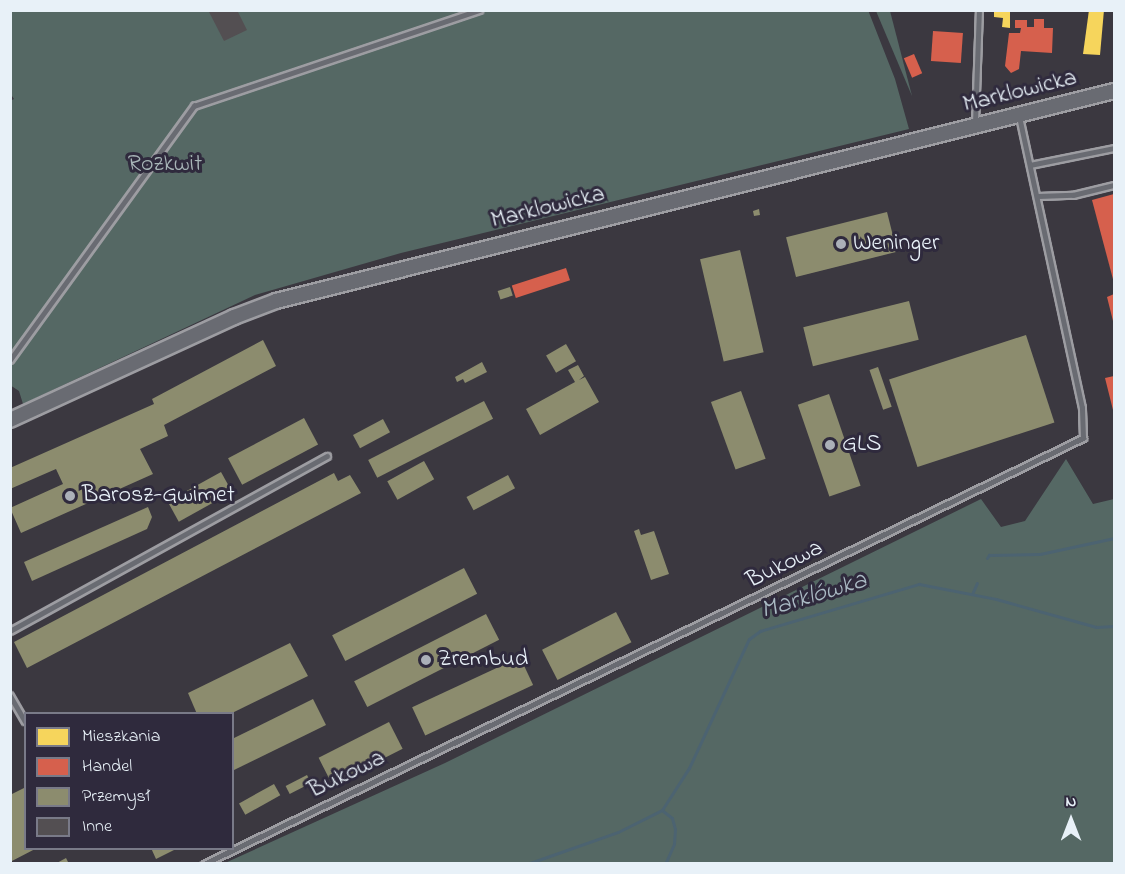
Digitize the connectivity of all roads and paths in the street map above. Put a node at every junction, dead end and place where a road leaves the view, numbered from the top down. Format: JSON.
{"nodes":[{"id":1,"x":479,"y":10,"type":"edge"},
{"id":2,"x":979,"y":10,"type":"edge"},
{"id":3,"x":1114,"y":91,"type":"edge"},
{"id":4,"x":1019,"y":115,"type":"junction"},
{"id":5,"x":976,"y":126,"type":"junction"},
{"id":6,"x":1114,"y":148,"type":"edge"},
{"id":7,"x":1030,"y":165,"type":"junction"},
{"id":8,"x":1114,"y":185,"type":"edge"},
{"id":9,"x":1038,"y":196,"type":"junction"},
{"id":10,"x":10,"y":360,"type":"edge"},
{"id":11,"x":10,"y":420,"type":"edge"},
{"id":12,"x":327,"y":456,"type":"dead end"},
{"id":13,"x":10,"y":631,"type":"edge"},
{"id":14,"x":10,"y":694,"type":"edge"},
{"id":15,"x":24,"y":718,"type":"edge"},
{"id":16,"x":234,"y":849,"type":"edge"},
{"id":17,"x":233,"y":850,"type":"edge"},
{"id":18,"x":204,"y":864,"type":"edge"}],
"edges":[{"from":1,"to":10,"type":"lane"},
{"from":2,"to":5,"type":"lane"},
{"from":3,"to":4,"type":"main road","name":"Marklowicka"},
{"from":4,"to":5,"type":"main road","name":"Marklowicka"},
{"from":4,"to":7,"type":"lane","name":"Bukowa"},
{"from":5,"to":11,"type":"main road","name":"Marklowicka"},
{"from":6,"to":7,"type":"lane"},
{"from":7,"to":9,"type":"lane","name":"Bukowa"},
{"from":8,"to":9,"type":"lane"},
{"from":9,"to":16,"type":"lane","name":"Bukowa"},
{"from":12,"to":13,"type":"lane"},
{"from":14,"to":15,"type":"lane"},
{"from":17,"to":18,"type":"lane","name":"Bukowa"}]}
